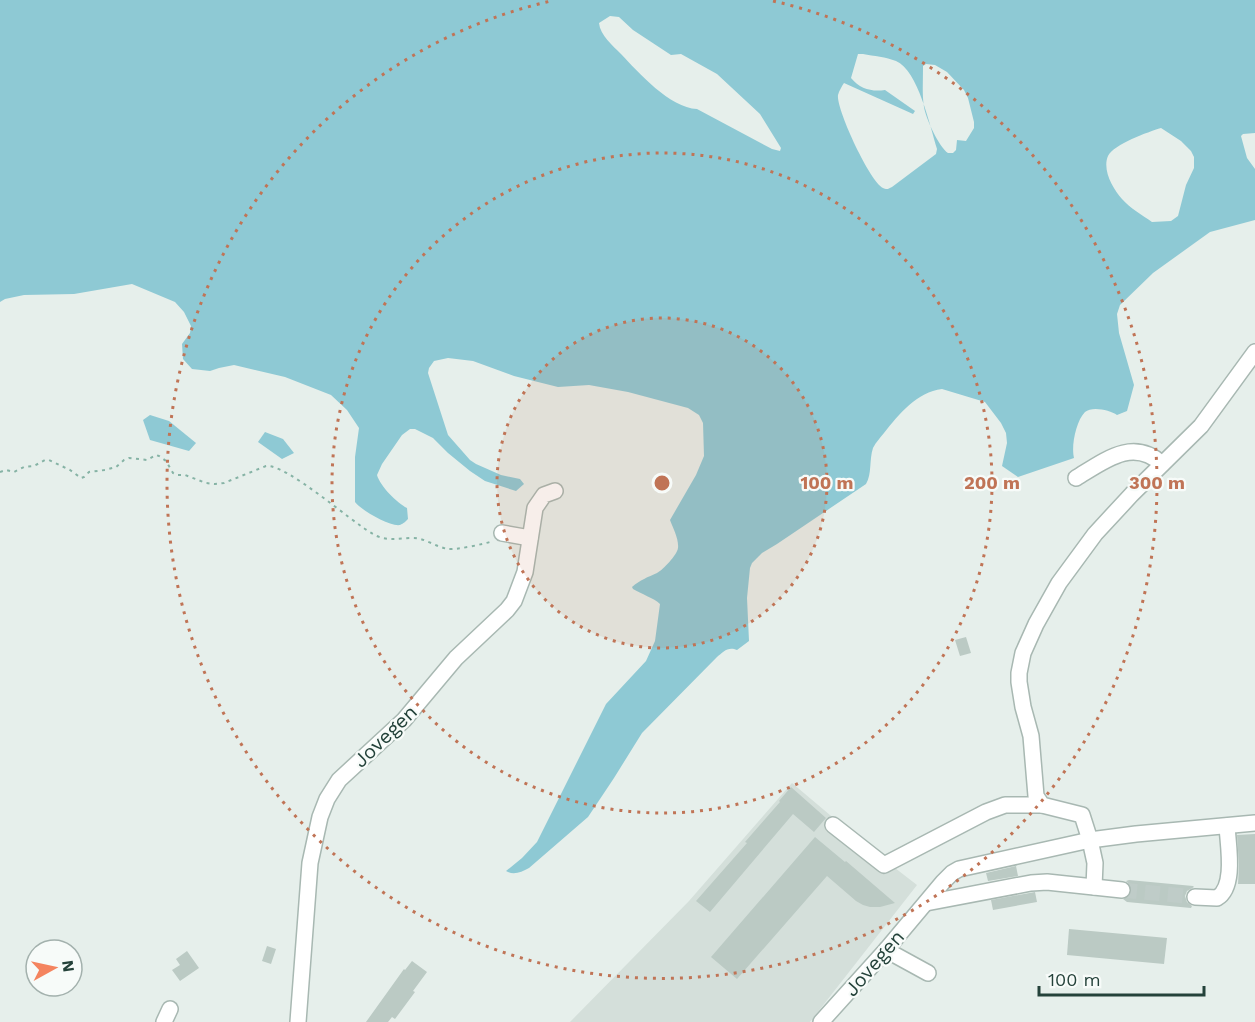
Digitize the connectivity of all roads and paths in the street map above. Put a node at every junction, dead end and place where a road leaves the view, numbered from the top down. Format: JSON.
{"nodes":[{"id":1,"x":1255,"y":352,"type":"edge"},
{"id":2,"x":1162,"y":464,"type":"junction"},
{"id":3,"x":0,"y":472,"type":"edge"},
{"id":4,"x":1076,"y":478,"type":"dead end"},
{"id":5,"x":555,"y":491,"type":"dead end"},
{"id":6,"x":504,"y":533,"type":"joint"},
{"id":7,"x":530,"y":538,"type":"junction"},
{"id":8,"x":1042,"y":805,"type":"junction"},
{"id":9,"x":1255,"y":823,"type":"edge"},
{"id":10,"x":832,"y":825,"type":"dead end"},
{"id":11,"x":1227,"y":826,"type":"junction"},
{"id":12,"x":1090,"y":840,"type":"junction"},
{"id":13,"x":1094,"y":887,"type":"junction"},
{"id":14,"x":1122,"y":890,"type":"tunnel mouth"},
{"id":15,"x":1195,"y":897,"type":"tunnel mouth"},
{"id":16,"x":926,"y":903,"type":"junction"},
{"id":17,"x":886,"y":950,"type":"junction"},
{"id":18,"x":928,"y":972,"type":"dead end"},
{"id":19,"x":298,"y":1022,"type":"edge"},
{"id":20,"x":821,"y":1022,"type":"edge"}],
"edges":[{"from":1,"to":2,"type":"street"},
{"from":2,"to":4,"type":"street"},
{"from":2,"to":8,"type":"street"},
{"from":3,"to":6,"type":"path"},
{"from":5,"to":7,"type":"street","name":"Jovegen"},
{"from":6,"to":7,"type":"street"},
{"from":7,"to":19,"type":"street","name":"Jovegen"},
{"from":8,"to":10,"type":"street"},
{"from":8,"to":12,"type":"street"},
{"from":9,"to":11,"type":"street","name":"Jovegen"},
{"from":11,"to":12,"type":"street","name":"Jovegen"},
{"from":11,"to":15,"type":"street"},
{"from":12,"to":13,"type":"street"},
{"from":12,"to":16,"type":"street","name":"Jovegen"},
{"from":13,"to":14,"type":"street"},
{"from":13,"to":16,"type":"street"},
{"from":16,"to":17,"type":"street","name":"Jovegen"},
{"from":17,"to":18,"type":"street"},
{"from":17,"to":20,"type":"street","name":"Jovegen"}]}
